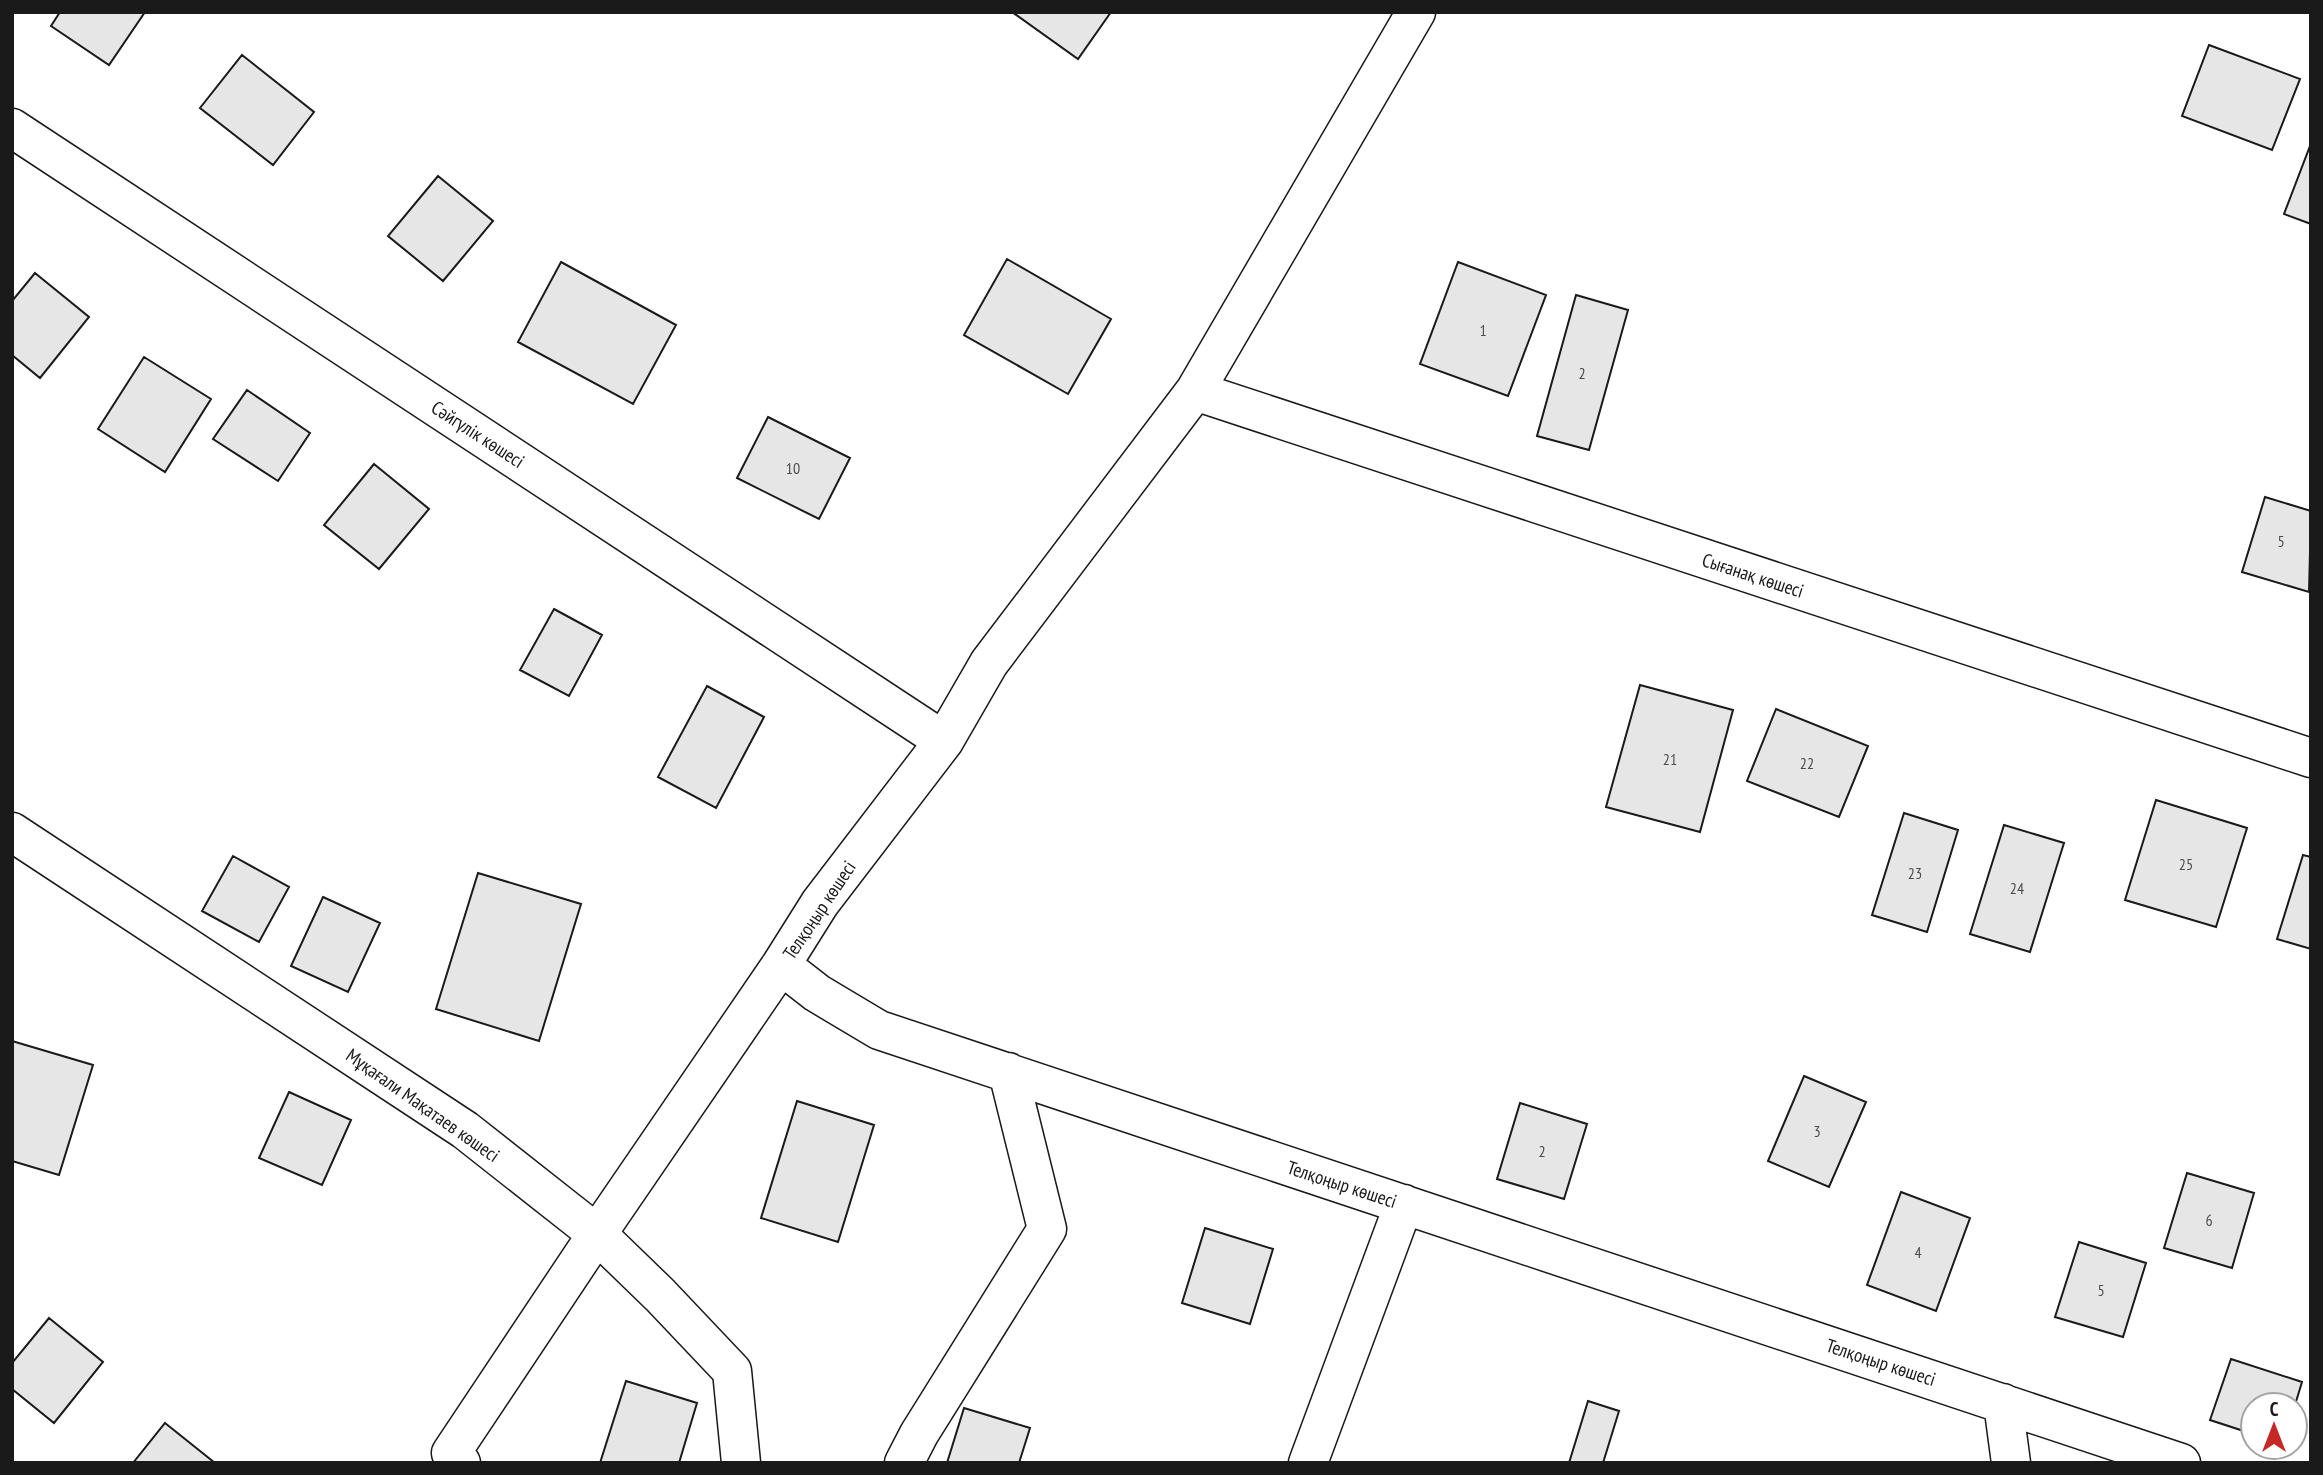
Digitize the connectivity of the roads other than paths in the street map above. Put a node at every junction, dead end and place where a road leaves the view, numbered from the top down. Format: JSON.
{"nodes":[{"id":1,"x":1416,"y":12,"type":"edge"},
{"id":2,"x":12,"y":128,"type":"edge"},
{"id":3,"x":1195,"y":391,"type":"junction"},
{"id":4,"x":944,"y":741,"type":"junction"},
{"id":5,"x":2311,"y":758,"type":"edge"},
{"id":6,"x":12,"y":832,"type":"edge"},
{"id":7,"x":781,"y":965,"type":"junction"},
{"id":8,"x":1008,"y":1073,"type":"junction"},
{"id":9,"x":1404,"y":1204,"type":"junction"},
{"id":10,"x":597,"y":1234,"type":"junction"},
{"id":11,"x":2003,"y":1403,"type":"junction"},
{"id":12,"x":452,"y":1460,"type":"edge"},
{"id":13,"x":741,"y":1463,"type":"edge"},
{"id":14,"x":904,"y":1463,"type":"edge"},
{"id":15,"x":1308,"y":1463,"type":"edge"},
{"id":16,"x":2011,"y":1463,"type":"edge"},
{"id":17,"x":2181,"y":1463,"type":"edge"}],
"edges":[{"from":1,"to":3,"type":"street","name":"Телқоңыр көшесі"},
{"from":2,"to":4,"type":"street","name":"Сәйгүлік көшесі"},
{"from":3,"to":4,"type":"street","name":"Телқоңыр көшесі"},
{"from":3,"to":5,"type":"street","name":"Сығанақ көшесі"},
{"from":4,"to":7,"type":"street","name":"Телқоңыр көшесі"},
{"from":6,"to":10,"type":"street","name":"Мұқағали Мақатаев көшесі"},
{"from":7,"to":8,"type":"street","name":"Телқоңыр көшесі"},
{"from":7,"to":10,"type":"street"},
{"from":8,"to":9,"type":"street","name":"Телқоңыр көшесі"},
{"from":8,"to":14,"type":"street"},
{"from":9,"to":11,"type":"street","name":"Телқоңыр көшесі"},
{"from":9,"to":15,"type":"street"},
{"from":10,"to":12,"type":"street"},
{"from":10,"to":13,"type":"street","name":"Мұқағали Мақатаев көшесі"},
{"from":11,"to":16,"type":"street"},
{"from":11,"to":17,"type":"street","name":"Телқоңыр көшесі"}]}
